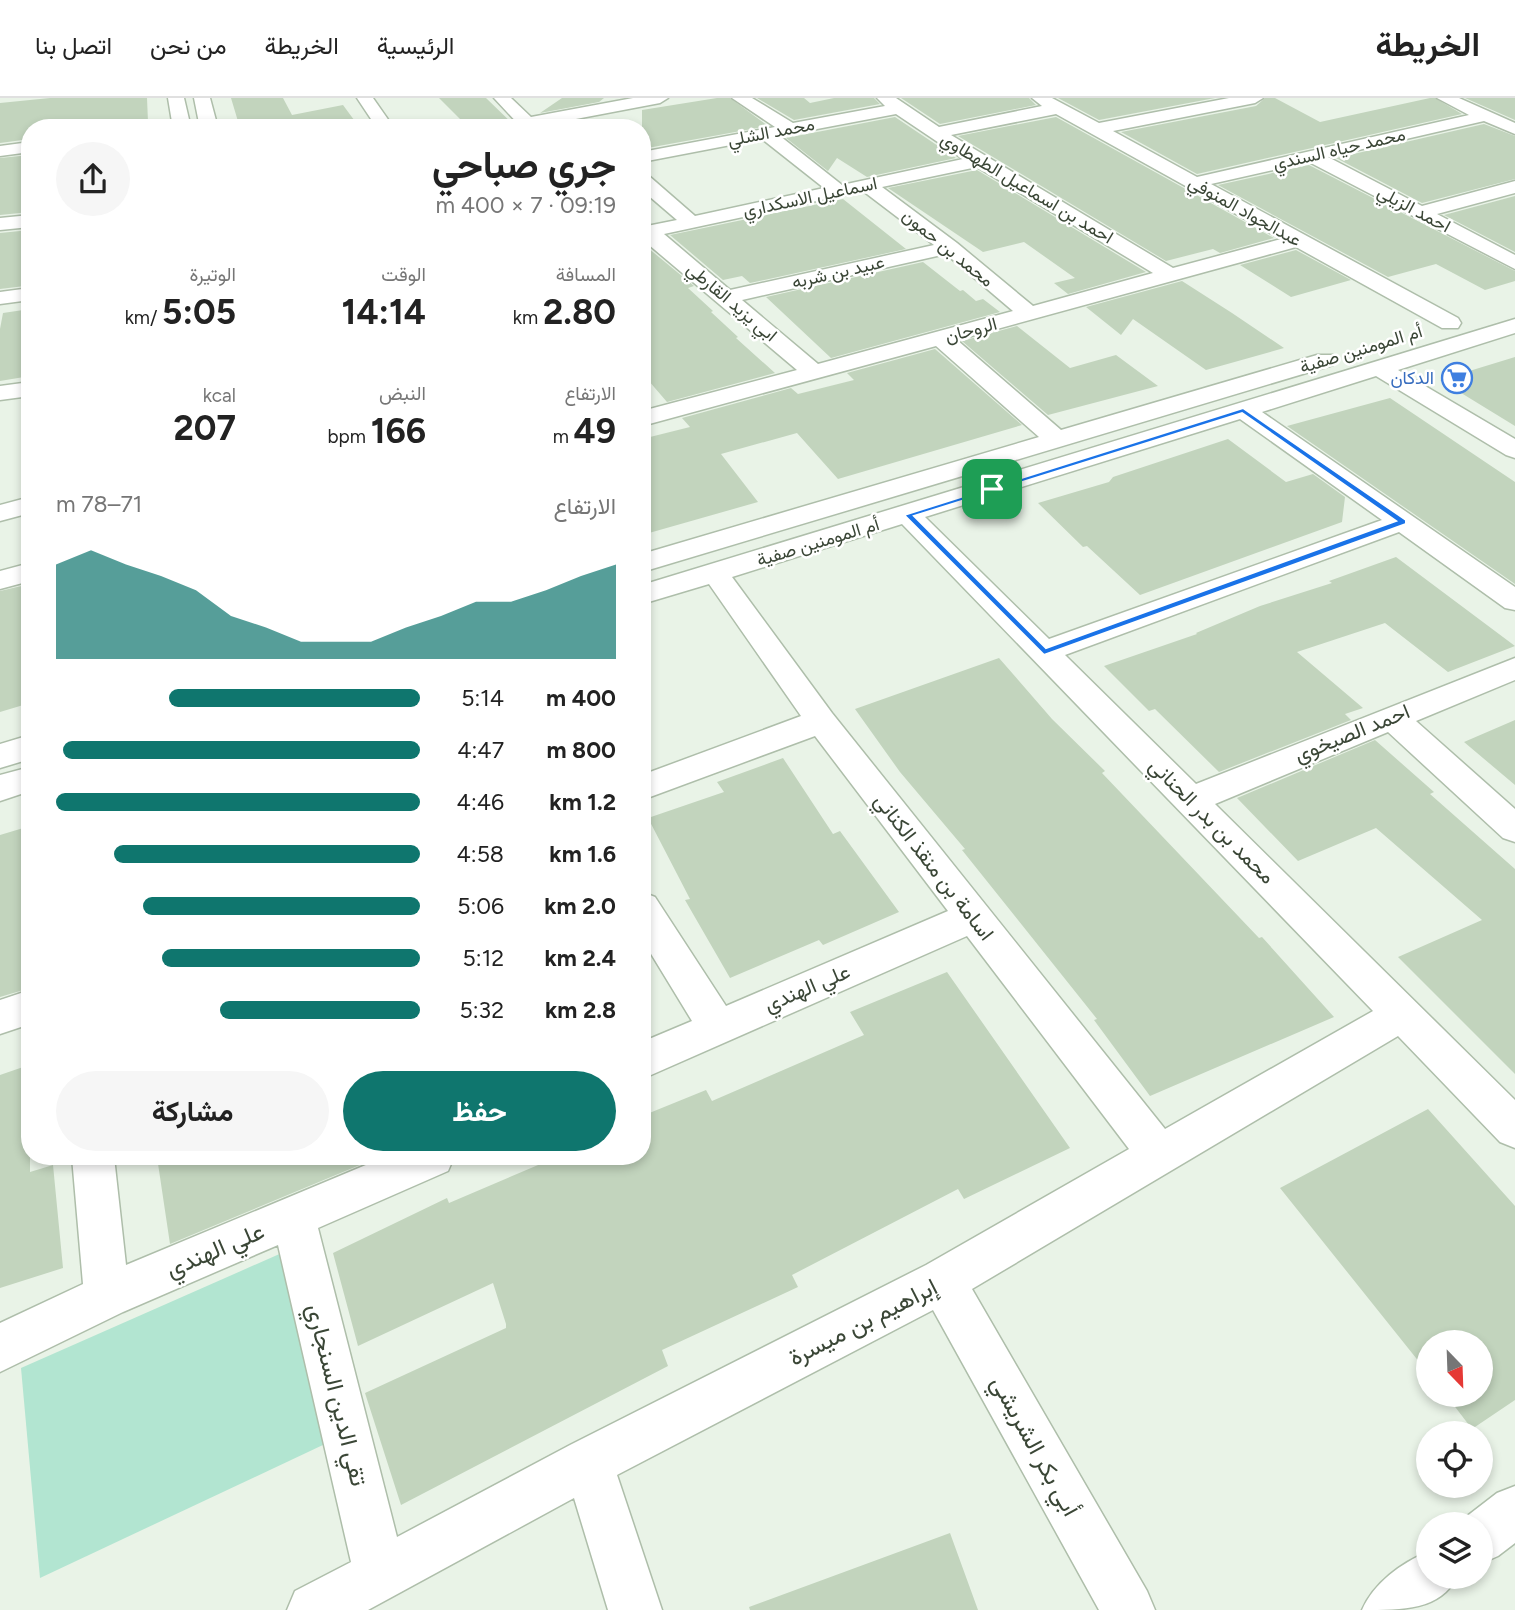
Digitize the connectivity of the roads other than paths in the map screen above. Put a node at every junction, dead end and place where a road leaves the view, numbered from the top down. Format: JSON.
{"nodes":[{"id":1,"x":176,"y":98,"type":"edge"},
{"id":2,"x":202,"y":98,"type":"edge"},
{"id":3,"x":365,"y":98,"type":"edge"},
{"id":4,"x":502,"y":98,"type":"edge"},
{"id":5,"x":660,"y":98,"type":"edge"},
{"id":6,"x":740,"y":98,"type":"edge"},
{"id":7,"x":1040,"y":98,"type":"edge"},
{"id":8,"x":1191,"y":98,"type":"edge"},
{"id":9,"x":1255,"y":98,"type":"edge"},
{"id":10,"x":1445,"y":98,"type":"edge"},
{"id":11,"x":892,"y":103,"type":"edge"},
{"id":12,"x":1209,"y":107,"type":"junction"},
{"id":13,"x":1058,"y":108,"type":"junction"},
{"id":14,"x":180,"y":119,"type":"edge"},
{"id":15,"x":207,"y":119,"type":"edge"},
{"id":16,"x":380,"y":119,"type":"edge"},
{"id":17,"x":524,"y":119,"type":"edge"},
{"id":18,"x":559,"y":119,"type":"edge"},
{"id":19,"x":1504,"y":122,"type":"edge"},
{"id":20,"x":789,"y":128,"type":"junction"},
{"id":21,"x":1095,"y":129,"type":"junction"},
{"id":22,"x":765,"y":133,"type":"junction"},
{"id":23,"x":936,"y":133,"type":"junction"},
{"id":24,"x":21,"y":148,"type":"edge"},
{"id":25,"x":0,"y":151,"type":"edge"},
{"id":26,"x":651,"y":155,"type":"edge"},
{"id":27,"x":1312,"y":156,"type":"junction"},
{"id":28,"x":21,"y":161,"type":"edge"},
{"id":29,"x":979,"y":161,"type":"junction"},
{"id":30,"x":0,"y":163,"type":"edge"},
{"id":31,"x":1193,"y":183,"type":"junction"},
{"id":32,"x":867,"y":185,"type":"junction"},
{"id":33,"x":1515,"y":187,"type":"edge"},
{"id":34,"x":651,"y":188,"type":"edge"},
{"id":35,"x":839,"y":191,"type":"junction"},
{"id":36,"x":1419,"y":213,"type":"junction"},
{"id":37,"x":21,"y":222,"type":"edge"},
{"id":38,"x":691,"y":222,"type":"junction"},
{"id":39,"x":0,"y":224,"type":"edge"},
{"id":40,"x":651,"y":231,"type":"edge"},
{"id":41,"x":651,"y":237,"type":"edge"},
{"id":42,"x":1299,"y":240,"type":"junction"},
{"id":43,"x":950,"y":247,"type":"junction"},
{"id":44,"x":1515,"y":263,"type":"edge"},
{"id":45,"x":1170,"y":275,"type":"junction"},
{"id":46,"x":21,"y":295,"type":"edge"},
{"id":47,"x":726,"y":297,"type":"junction"},
{"id":48,"x":0,"y":298,"type":"edge"},
{"id":49,"x":1489,"y":309,"type":"dead end"},
{"id":50,"x":1028,"y":314,"type":"junction"},
{"id":51,"x":1450,"y":323,"type":"junction"},
{"id":52,"x":1515,"y":326,"type":"edge"},
{"id":53,"x":941,"y":338,"type":"junction"},
{"id":54,"x":1380,"y":368,"type":"junction"},
{"id":55,"x":814,"y":372,"type":"junction"},
{"id":56,"x":21,"y":390,"type":"edge"},
{"id":57,"x":0,"y":393,"type":"edge"},
{"id":58,"x":21,"y":405,"type":"edge"},
{"id":59,"x":0,"y":407,"type":"edge"},
{"id":60,"x":1243,"y":410,"type":"junction"},
{"id":61,"x":651,"y":412,"type":"edge"},
{"id":62,"x":1057,"y":440,"type":"junction"},
{"id":63,"x":1515,"y":450,"type":"edge"},
{"id":64,"x":21,"y":507,"type":"edge"},
{"id":65,"x":0,"y":513,"type":"edge"},
{"id":66,"x":908,"y":515,"type":"junction"},
{"id":67,"x":1402,"y":522,"type":"junction"},
{"id":68,"x":651,"y":560,"type":"edge"},
{"id":69,"x":716,"y":573,"type":"junction"},
{"id":70,"x":21,"y":574,"type":"edge"},
{"id":71,"x":0,"y":580,"type":"edge"},
{"id":72,"x":651,"y":592,"type":"edge"},
{"id":73,"x":1515,"y":601,"type":"edge"},
{"id":74,"x":1044,"y":652,"type":"junction"},
{"id":75,"x":1515,"y":668,"type":"edge"},
{"id":76,"x":1392,"y":717,"type":"junction"},
{"id":77,"x":821,"y":721,"type":"junction"},
{"id":78,"x":21,"y":750,"type":"edge"},
{"id":79,"x":0,"y":756,"type":"edge"},
{"id":80,"x":21,"y":782,"type":"edge"},
{"id":81,"x":651,"y":785,"type":"edge"},
{"id":82,"x":0,"y":788,"type":"edge"},
{"id":83,"x":1190,"y":800,"type":"junction"},
{"id":84,"x":1515,"y":828,"type":"edge"},
{"id":85,"x":973,"y":917,"type":"junction"},
{"id":86,"x":651,"y":921,"type":"edge"},
{"id":87,"x":21,"y":1010,"type":"edge"},
{"id":88,"x":1402,"y":1014,"type":"junction"},
{"id":89,"x":0,"y":1017,"type":"edge"},
{"id":90,"x":718,"y":1026,"type":"junction"},
{"id":91,"x":651,"y":1056,"type":"edge"},
{"id":92,"x":1515,"y":1128,"type":"edge"},
{"id":93,"x":1159,"y":1155,"type":"junction"},
{"id":94,"x":94,"y":1165,"type":"edge"},
{"id":95,"x":413,"y":1165,"type":"edge"},
{"id":96,"x":293,"y":1216,"type":"junction"},
{"id":97,"x":942,"y":1281,"type":"junction"},
{"id":98,"x":107,"y":1296,"type":"junction"},
{"id":99,"x":0,"y":1348,"type":"edge"},
{"id":100,"x":588,"y":1463,"type":"junction"},
{"id":101,"x":1515,"y":1511,"type":"edge"},
{"id":102,"x":1493,"y":1528,"type":"edge"},
{"id":103,"x":380,"y":1574,"type":"junction"},
{"id":104,"x":1416,"y":1589,"type":"edge"},
{"id":105,"x":314,"y":1610,"type":"edge"},
{"id":106,"x":635,"y":1610,"type":"edge"},
{"id":107,"x":1128,"y":1610,"type":"edge"},
{"id":108,"x":1389,"y":1610,"type":"edge"}],
"edges":[{"from":1,"to":14,"type":"street"},
{"from":2,"to":15,"type":"street"},
{"from":3,"to":16,"type":"street"},
{"from":4,"to":17,"type":"street"},
{"from":5,"to":18,"type":"street"},
{"from":6,"to":20,"type":"street"},
{"from":7,"to":13,"type":"street","name":"عبدالجواد المنوفي"},
{"from":8,"to":12,"type":"street"},
{"from":9,"to":12,"type":"street"},
{"from":10,"to":19,"type":"street"},
{"from":11,"to":20,"type":"street","name":"محمد الشلي"},
{"from":11,"to":23,"type":"street","name":"احمد بن اسماعيل الطهطاوي"},
{"from":12,"to":21,"type":"street"},
{"from":13,"to":21,"type":"street","name":"عبدالجواد المنوفي"},
{"from":13,"to":23,"type":"street"},
{"from":19,"to":27,"type":"street","name":"محمد حياه السندي"},
{"from":20,"to":22,"type":"street","name":"محمد الشلي"},
{"from":21,"to":31,"type":"street","name":"عبدالجواد المنوفي"},
{"from":22,"to":26,"type":"street","name":"محمد الشلي"},
{"from":22,"to":35,"type":"street"},
{"from":23,"to":29,"type":"street","name":"احمد بن اسماعيل الطهطاوي"},
{"from":24,"to":25,"type":"street"},
{"from":27,"to":31,"type":"street","name":"محمد حياه السندي"},
{"from":27,"to":36,"type":"street","name":"احمد الزيلي"},
{"from":28,"to":30,"type":"street"},
{"from":29,"to":32,"type":"street","name":"اسماعيل الاسكداري"},
{"from":29,"to":45,"type":"street","name":"احمد بن اسماعيل الطهطاوي"},
{"from":31,"to":42,"type":"street","name":"عبدالجواد المنوفي"},
{"from":32,"to":35,"type":"street","name":"اسماعيل الاسكداري"},
{"from":32,"to":43,"type":"street","name":"محمد بن حمون"},
{"from":33,"to":36,"type":"street"},
{"from":34,"to":38,"type":"street"},
{"from":35,"to":38,"type":"street","name":"اسماعيل الاسكداري"},
{"from":36,"to":44,"type":"street","name":"احمد الزيلي"},
{"from":37,"to":39,"type":"street"},
{"from":38,"to":40,"type":"street","name":"اسماعيل الاسكداري"},
{"from":41,"to":47,"type":"street","name":"ابي يزيد القارطي"},
{"from":42,"to":45,"type":"street","name":"الروحان"},
{"from":42,"to":51,"type":"street","name":"عبدالجواد المنوفي"},
{"from":43,"to":47,"type":"street","name":"عبيد بن شربه"},
{"from":43,"to":50,"type":"street","name":"محمد بن حمون"},
{"from":45,"to":50,"type":"street","name":"الروحان"},
{"from":46,"to":48,"type":"street"},
{"from":47,"to":55,"type":"street","name":"ابي يزيد القارطي"},
{"from":49,"to":51,"type":"street","name":"أم المومنين صفية"},
{"from":50,"to":53,"type":"street","name":"الروحان"},
{"from":51,"to":62,"type":"street","name":"أم المومنين صفية"},
{"from":52,"to":54,"type":"street","name":"أم المومنين صفية"},
{"from":53,"to":55,"type":"street","name":"الروحان"},
{"from":53,"to":62,"type":"street"},
{"from":54,"to":60,"type":"street","name":"أم المومنين صفية"},
{"from":54,"to":63,"type":"street"},
{"from":55,"to":61,"type":"street","name":"الروحان"},
{"from":56,"to":57,"type":"street"},
{"from":58,"to":59,"type":"street"},
{"from":60,"to":66,"type":"street","name":"أم المومنين صفية"},
{"from":60,"to":67,"type":"street"},
{"from":62,"to":68,"type":"street","name":"أم المومنين صفية"},
{"from":64,"to":65,"type":"street"},
{"from":66,"to":69,"type":"street","name":"أم المومنين صفية"},
{"from":66,"to":74,"type":"street","name":"محمد بن بدر الحناني"},
{"from":67,"to":73,"type":"street"},
{"from":67,"to":74,"type":"street"},
{"from":69,"to":72,"type":"street","name":"أم المومنين صفية"},
{"from":69,"to":77,"type":"street","name":"اسامة بن منقذ الكناني"},
{"from":70,"to":71,"type":"street"},
{"from":74,"to":83,"type":"street","name":"محمد بن بدر الحناني"},
{"from":75,"to":76,"type":"street","name":"احمد الصيخوي"},
{"from":76,"to":83,"type":"street","name":"احمد الصيخوي"},
{"from":76,"to":84,"type":"street"},
{"from":77,"to":81,"type":"street"},
{"from":77,"to":85,"type":"street","name":"اسامة بن منقذ الكناني"},
{"from":78,"to":79,"type":"street"},
{"from":80,"to":82,"type":"street"},
{"from":83,"to":88,"type":"street","name":"محمد بن بدر الحناني"},
{"from":85,"to":90,"type":"street","name":"علي الهندي"},
{"from":85,"to":93,"type":"street","name":"اسامة بن منقذ الكناني"},
{"from":86,"to":90,"type":"street"},
{"from":87,"to":89,"type":"street"},
{"from":88,"to":92,"type":"street","name":"محمد بن بدر الحناني"},
{"from":88,"to":93,"type":"street","name":"إبراهيم بن ميسرة"},
{"from":90,"to":91,"type":"street","name":"علي الهندي"},
{"from":93,"to":97,"type":"street","name":"إبراهيم بن ميسرة"},
{"from":94,"to":98,"type":"street"},
{"from":95,"to":96,"type":"street","name":"علي الهندي"},
{"from":96,"to":98,"type":"street","name":"علي الهندي"},
{"from":96,"to":103,"type":"street","name":"تقي الدين السنجاري"},
{"from":97,"to":100,"type":"street","name":"إبراهيم بن ميسرة"},
{"from":97,"to":107,"type":"street","name":"أبي بكر الشريشي"},
{"from":98,"to":99,"type":"street","name":"علي الهندي"},
{"from":100,"to":103,"type":"street","name":"إبراهيم بن ميسرة"},
{"from":100,"to":106,"type":"street"},
{"from":101,"to":102,"type":"street"},
{"from":103,"to":105,"type":"street","name":"إبراهيم بن ميسرة"},
{"from":104,"to":108,"type":"street"}]}
